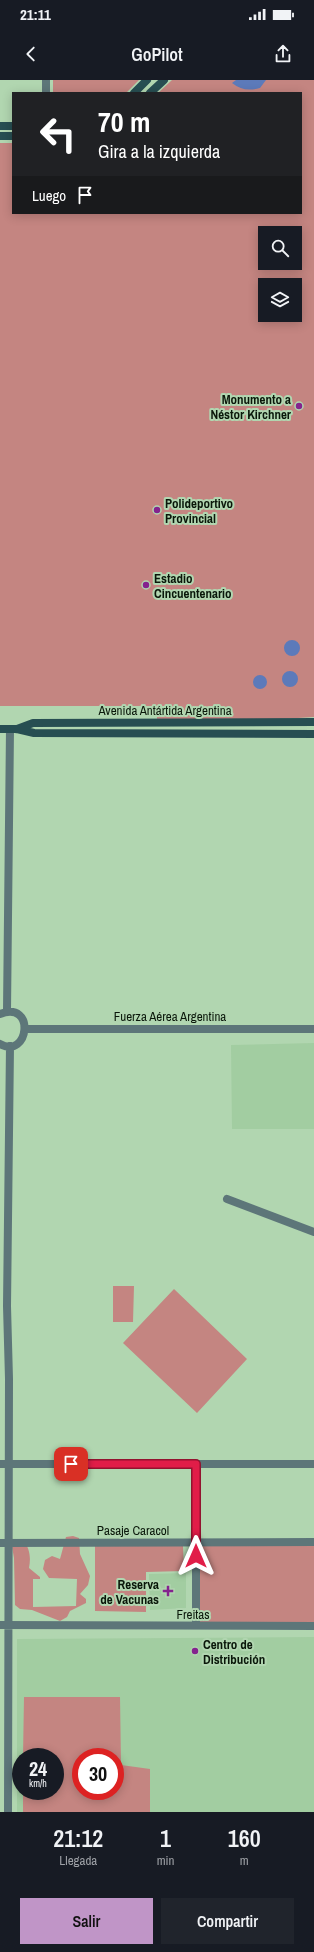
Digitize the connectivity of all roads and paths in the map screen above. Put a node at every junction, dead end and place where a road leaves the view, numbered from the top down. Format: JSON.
{"nodes":[{"id":1,"x":46,"y":80,"type":"edge"},
{"id":2,"x":147,"y":80,"type":"edge"},
{"id":3,"x":164,"y":80,"type":"edge"},
{"id":4,"x":46,"y":92,"type":"edge"},
{"id":5,"x":135,"y":92,"type":"edge"},
{"id":6,"x":151,"y":92,"type":"edge"},
{"id":7,"x":0,"y":126,"type":"edge"},
{"id":8,"x":12,"y":126,"type":"edge"},
{"id":9,"x":0,"y":136,"type":"edge"},
{"id":10,"x":12,"y":136,"type":"edge"},
{"id":11,"x":314,"y":722,"type":"edge"},
{"id":12,"x":0,"y":729,"type":"edge"},
{"id":13,"x":13,"y":729,"type":"junction"},
{"id":14,"x":314,"y":734,"type":"edge"},
{"id":15,"x":4,"y":1013,"type":"edge"},
{"id":16,"x":26,"y":1029,"type":"junction"},
{"id":17,"x":314,"y":1029,"type":"edge"},
{"id":18,"x":0,"y":1044,"type":"edge"},
{"id":19,"x":10,"y":1046,"type":"junction"},
{"id":20,"x":227,"y":1199,"type":"dead end"},
{"id":21,"x":4,"y":1226,"type":"edge"},
{"id":22,"x":314,"y":1232,"type":"edge"},
{"id":23,"x":3,"y":1306,"type":"edge"},
{"id":24,"x":4,"y":1464,"type":"edge"},
{"id":25,"x":196,"y":1464,"type":"junction"},
{"id":26,"x":314,"y":1464,"type":"edge"},
{"id":27,"x":196,"y":1542,"type":"junction"},
{"id":28,"x":314,"y":1542,"type":"edge"},
{"id":29,"x":4,"y":1543,"type":"edge"},
{"id":30,"x":4,"y":1625,"type":"edge"},
{"id":31,"x":196,"y":1626,"type":"junction"},
{"id":32,"x":314,"y":1626,"type":"edge"},
{"id":33,"x":4,"y":1789,"type":"edge"},
{"id":34,"x":8,"y":1812,"type":"edge"}],
"edges":[{"from":1,"to":4,"type":"street"},
{"from":2,"to":5,"type":"main road"},
{"from":3,"to":6,"type":"main road"},
{"from":7,"to":8,"type":"main road"},
{"from":9,"to":10,"type":"main road"},
{"from":11,"to":13,"type":"main road","name":"Avenida Antártida Argentina"},
{"from":12,"to":13,"type":"main road","name":"Avenida Antártida Argentina"},
{"from":13,"to":14,"type":"main road","name":"Avenida Antártida Argentina"},
{"from":13,"to":15,"type":"street"},
{"from":15,"to":16,"type":"street"},
{"from":16,"to":17,"type":"street","name":"Fuerza Aérea Argentina"},
{"from":16,"to":19,"type":"street"},
{"from":18,"to":19,"type":"street"},
{"from":19,"to":21,"type":"street"},
{"from":20,"to":22,"type":"street"},
{"from":21,"to":23,"type":"street"},
{"from":23,"to":24,"type":"street"},
{"from":24,"to":25,"type":"street"},
{"from":24,"to":29,"type":"street"},
{"from":25,"to":26,"type":"street"},
{"from":25,"to":27,"type":"street"},
{"from":27,"to":28,"type":"street","name":"Pasaje Caracol"},
{"from":27,"to":29,"type":"street","name":"Pasaje Caracol"},
{"from":27,"to":31,"type":"street"},
{"from":29,"to":30,"type":"street"},
{"from":30,"to":31,"type":"street","name":"Freitas"},
{"from":30,"to":33,"type":"street"},
{"from":31,"to":32,"type":"street","name":"Freitas"},
{"from":33,"to":34,"type":"street"}]}
